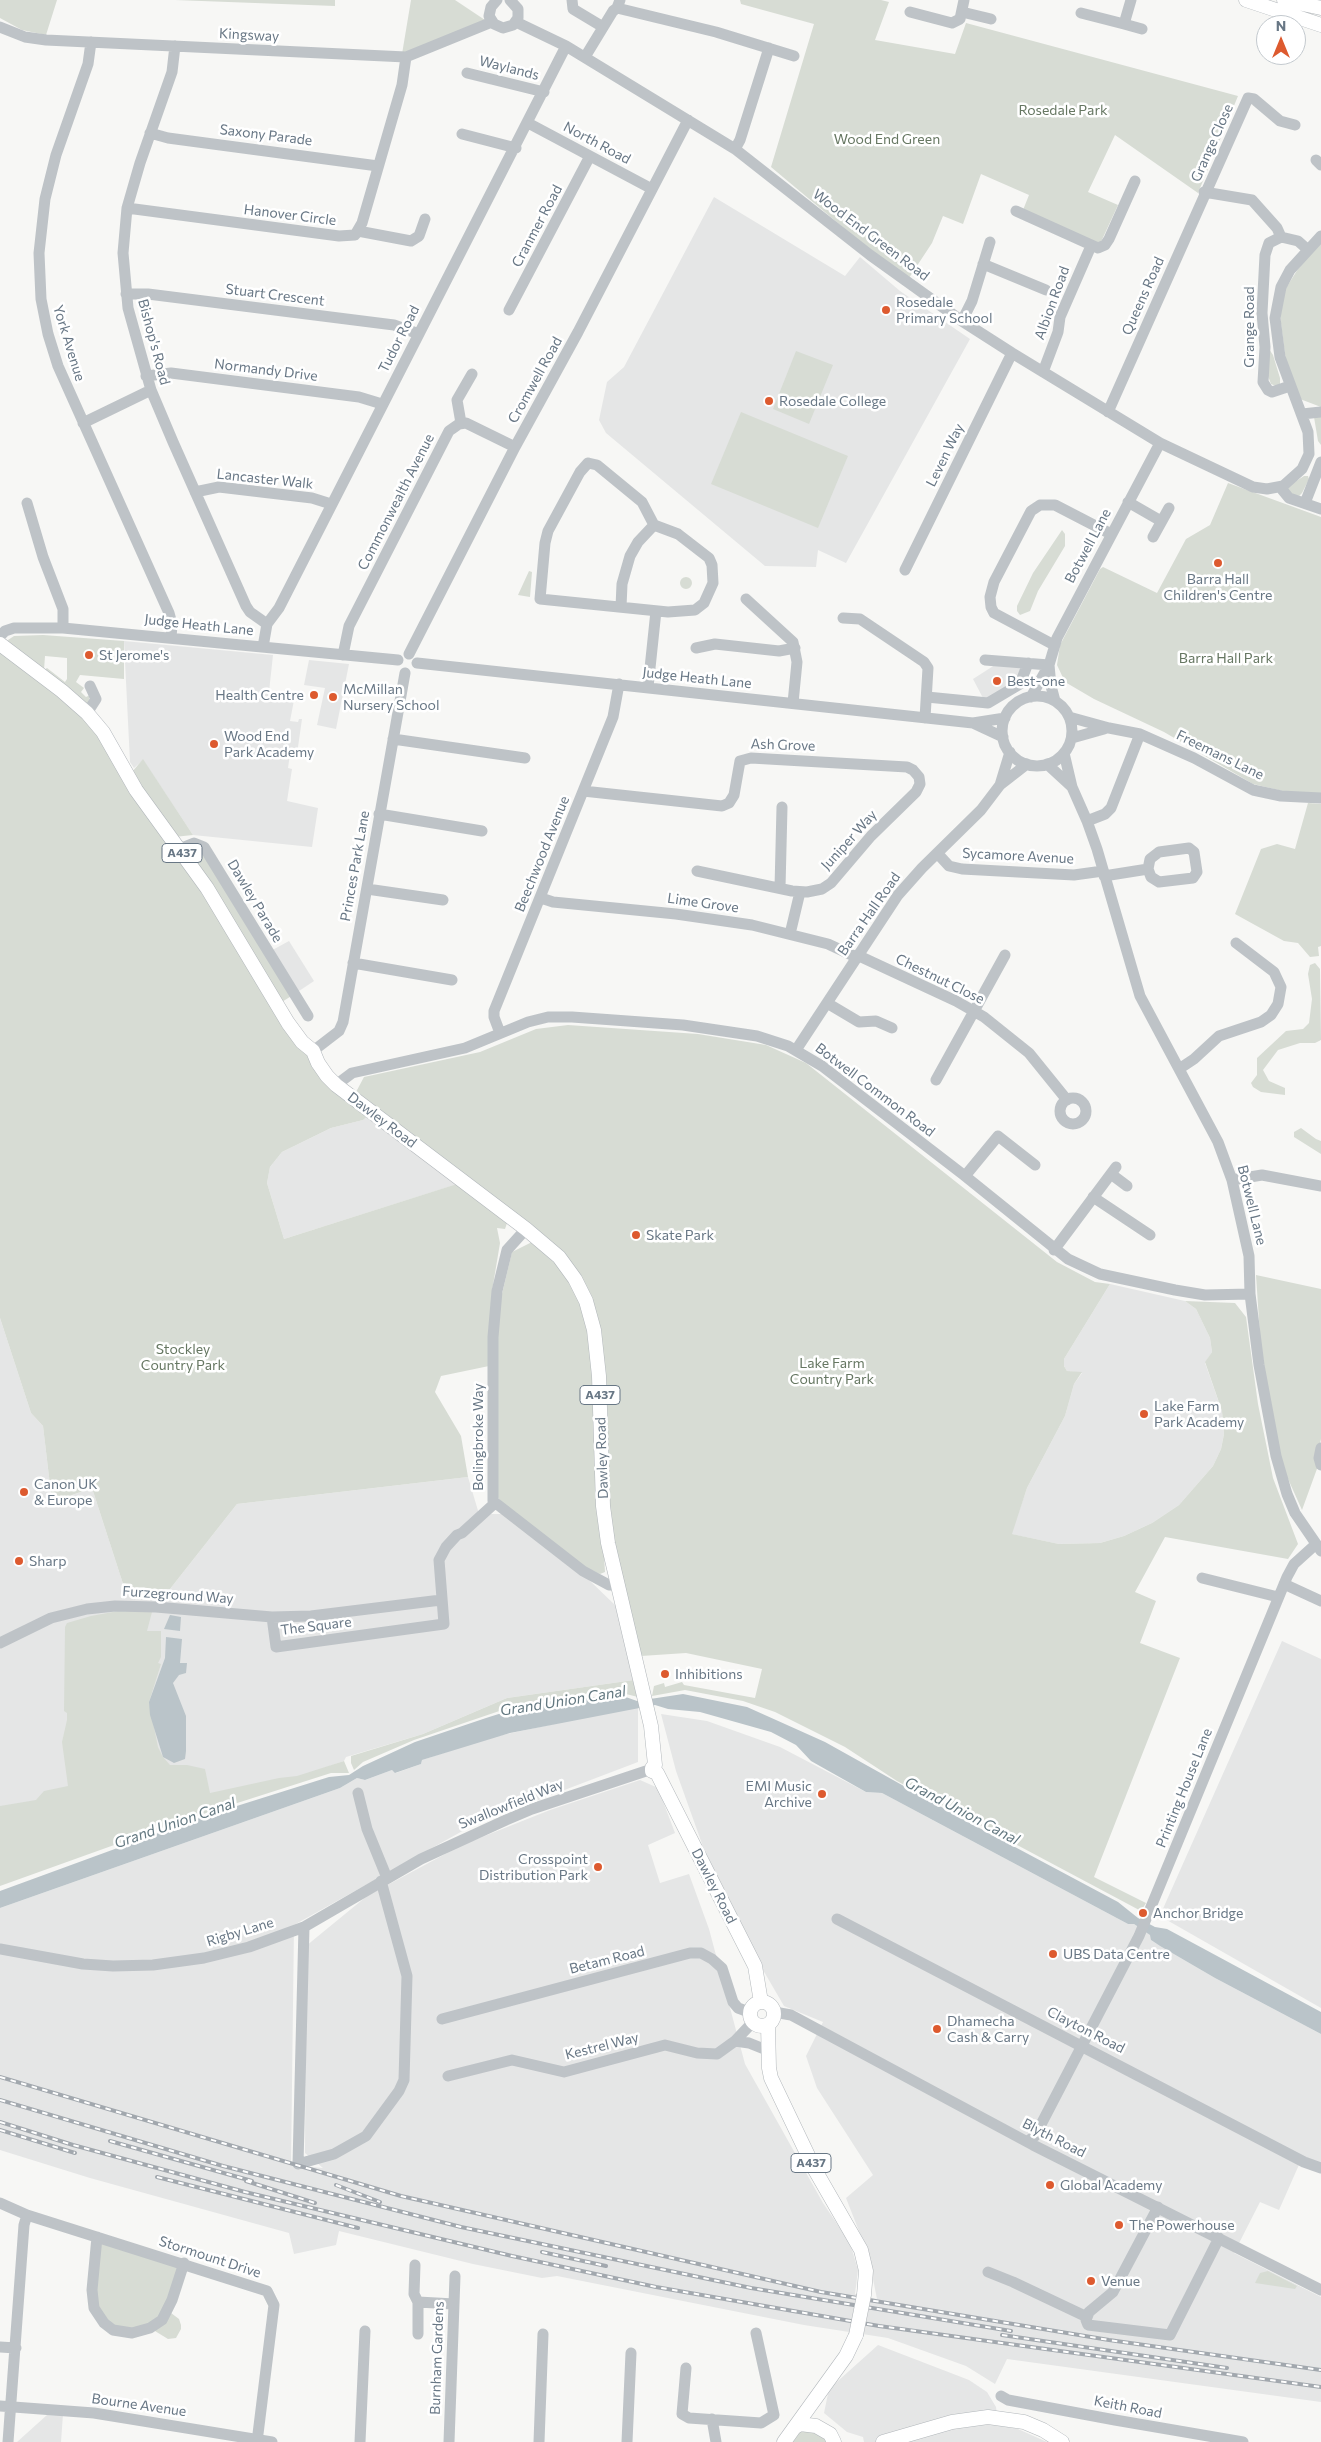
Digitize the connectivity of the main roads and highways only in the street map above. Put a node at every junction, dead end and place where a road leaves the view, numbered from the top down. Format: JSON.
{"nodes":[{"id":1,"x":1246,"y":0,"type":"edge"},
{"id":2,"x":1284,"y":0,"type":"edge"},
{"id":3,"x":1321,"y":8,"type":"edge"},
{"id":4,"x":1321,"y":25,"type":"edge"},
{"id":5,"x":0,"y":644,"type":"edge"},
{"id":6,"x":761,"y":2002,"type":"junction"},
{"id":7,"x":768,"y":2025,"type":"junction"},
{"id":8,"x":814,"y":2398,"type":"junction"},
{"id":9,"x":794,"y":2428,"type":"junction"},
{"id":10,"x":829,"y":2435,"type":"edge"},
{"id":11,"x":784,"y":2442,"type":"edge"},
{"id":12,"x":848,"y":2442,"type":"edge"},
{"id":13,"x":883,"y":2442,"type":"edge"},
{"id":14,"x":1062,"y":2442,"type":"edge"}],
"edges":[{"from":1,"to":4,"type":"main road"},
{"from":2,"to":3,"type":"main road"},
{"from":5,"to":6,"type":"main road","name":"Dawley Road","number":"A437"},
{"from":6,"to":7,"type":"main road"},
{"from":6,"to":7,"type":"main road"},
{"from":7,"to":8,"type":"main road","number":"A437","bridge":true},
{"from":8,"to":9,"type":"main road","number":"A437"},
{"from":8,"to":10,"type":"main road"},
{"from":9,"to":10,"type":"main road"},
{"from":9,"to":11,"type":"main road"},
{"from":10,"to":12,"type":"main road"},
{"from":13,"to":14,"type":"main road"}]}
